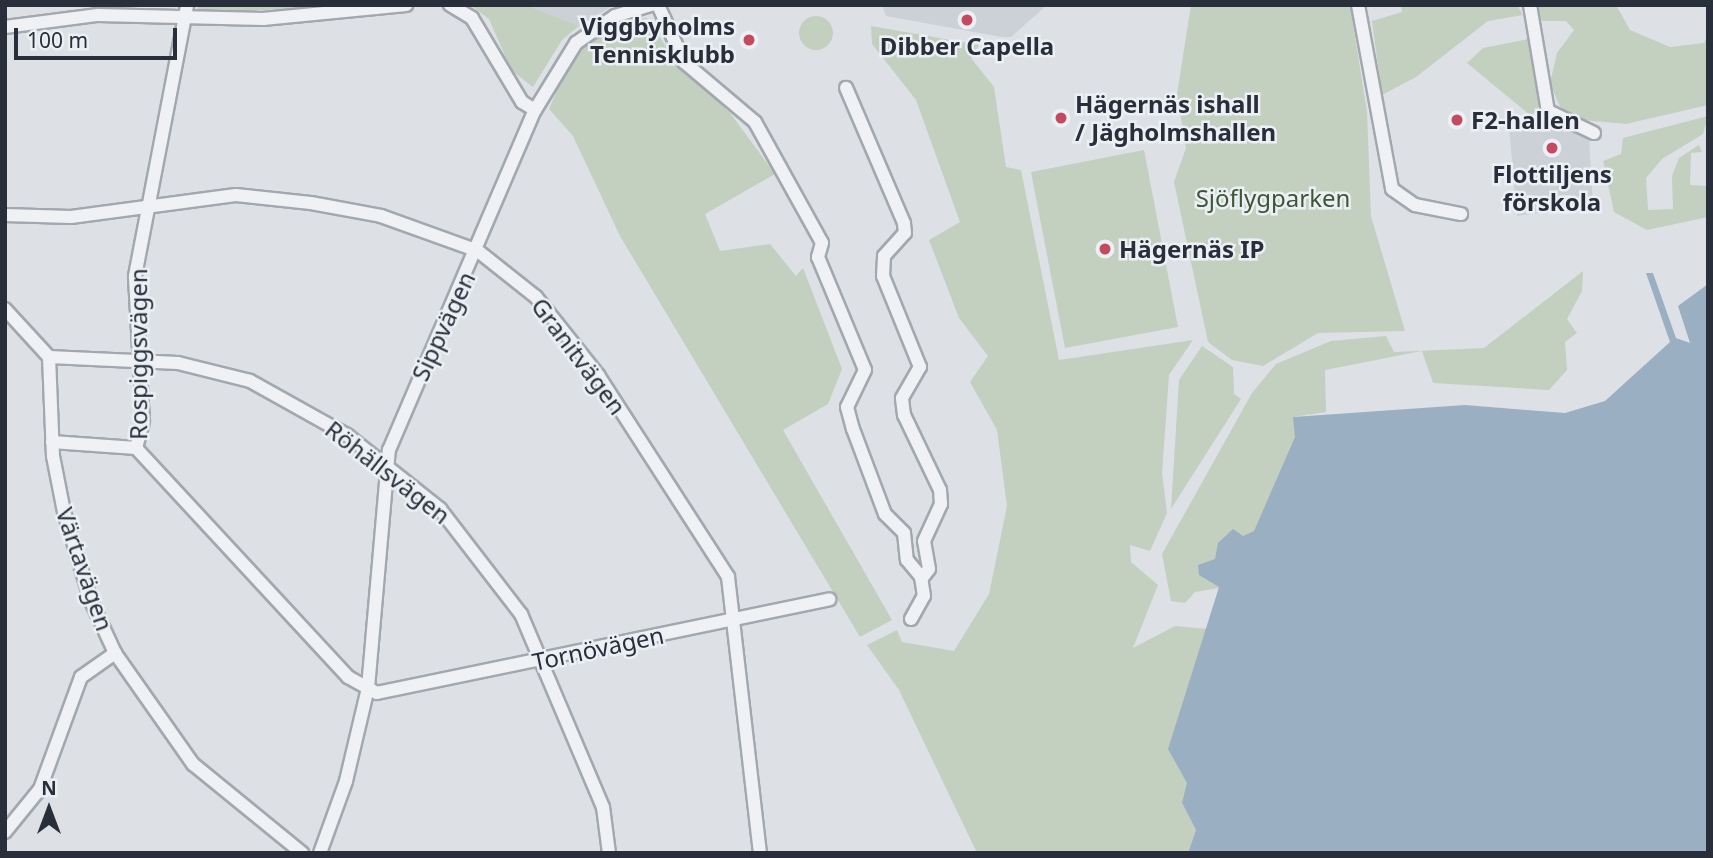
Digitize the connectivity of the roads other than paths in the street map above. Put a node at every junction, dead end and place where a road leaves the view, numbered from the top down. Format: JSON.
{"nodes":[{"id":1,"x":406,"y":5,"type":"edge"},
{"id":2,"x":450,"y":5,"type":"edge"},
{"id":3,"x":652,"y":5,"type":"edge"},
{"id":4,"x":658,"y":5,"type":"edge"},
{"id":5,"x":1358,"y":5,"type":"edge"},
{"id":6,"x":1530,"y":5,"type":"edge"},
{"id":7,"x":186,"y":10,"type":"edge"},
{"id":8,"x":5,"y":27,"type":"edge"},
{"id":9,"x":846,"y":88,"type":"dead end"},
{"id":10,"x":535,"y":110,"type":"junction"},
{"id":11,"x":1594,"y":133,"type":"dead end"},
{"id":12,"x":146,"y":205,"type":"junction"},
{"id":13,"x":1461,"y":214,"type":"dead end"},
{"id":14,"x":5,"y":215,"type":"edge"},
{"id":15,"x":478,"y":251,"type":"junction"},
{"id":16,"x":5,"y":309,"type":"edge"},
{"id":17,"x":49,"y":357,"type":"junction"},
{"id":18,"x":140,"y":360,"type":"junction"},
{"id":19,"x":52,"y":442,"type":"junction"},
{"id":20,"x":136,"y":448,"type":"junction"},
{"id":21,"x":385,"y":463,"type":"junction"},
{"id":22,"x":921,"y":578,"type":"junction"},
{"id":23,"x":829,"y":599,"type":"dead end"},
{"id":24,"x":737,"y":617,"type":"junction"},
{"id":25,"x":911,"y":618,"type":"dead end"},
{"id":26,"x":116,"y":653,"type":"junction"},
{"id":27,"x":539,"y":662,"type":"junction"},
{"id":28,"x":368,"y":688,"type":"junction"},
{"id":29,"x":5,"y":832,"type":"edge"},
{"id":30,"x":302,"y":853,"type":"edge"},
{"id":31,"x":320,"y":853,"type":"edge"},
{"id":32,"x":609,"y":853,"type":"edge"},
{"id":33,"x":760,"y":853,"type":"edge"}],
"edges":[{"from":1,"to":7,"type":"street"},
{"from":2,"to":10,"type":"street"},
{"from":3,"to":10,"type":"street","name":"Sippvägen"},
{"from":4,"to":22,"type":"street"},
{"from":5,"to":13,"type":"street"},
{"from":6,"to":11,"type":"street"},
{"from":7,"to":8,"type":"street"},
{"from":7,"to":12,"type":"street","name":"Rospiggsvägen"},
{"from":9,"to":22,"type":"street"},
{"from":10,"to":15,"type":"street","name":"Sippvägen"},
{"from":12,"to":14,"type":"street","name":"Granitvägen"},
{"from":12,"to":15,"type":"street","name":"Granitvägen"},
{"from":12,"to":18,"type":"street","name":"Rospiggsvägen"},
{"from":15,"to":21,"type":"street","name":"Sippvägen"},
{"from":15,"to":24,"type":"street","name":"Granitvägen"},
{"from":16,"to":17,"type":"street"},
{"from":17,"to":18,"type":"street","name":"Röhällsvägen"},
{"from":17,"to":19,"type":"street","name":"Värtavägen"},
{"from":18,"to":20,"type":"street","name":"Rospiggsvägen"},
{"from":18,"to":21,"type":"street","name":"Röhällsvägen"},
{"from":19,"to":20,"type":"street"},
{"from":19,"to":26,"type":"street","name":"Värtavägen"},
{"from":20,"to":28,"type":"street","name":"Rospiggsvägen"},
{"from":21,"to":27,"type":"street","name":"Röhällsvägen"},
{"from":21,"to":28,"type":"street","name":"Sippvägen"},
{"from":22,"to":25,"type":"street"},
{"from":23,"to":24,"type":"street","name":"Tornövägen"},
{"from":24,"to":27,"type":"street","name":"Tornövägen"},
{"from":24,"to":33,"type":"street","name":"Granitvägen"},
{"from":26,"to":29,"type":"street"},
{"from":26,"to":30,"type":"street","name":"Värtavägen"},
{"from":27,"to":28,"type":"street","name":"Tornövägen"},
{"from":27,"to":32,"type":"street","name":"Röhällsvägen"},
{"from":28,"to":31,"type":"street","name":"Sippvägen"}]}
